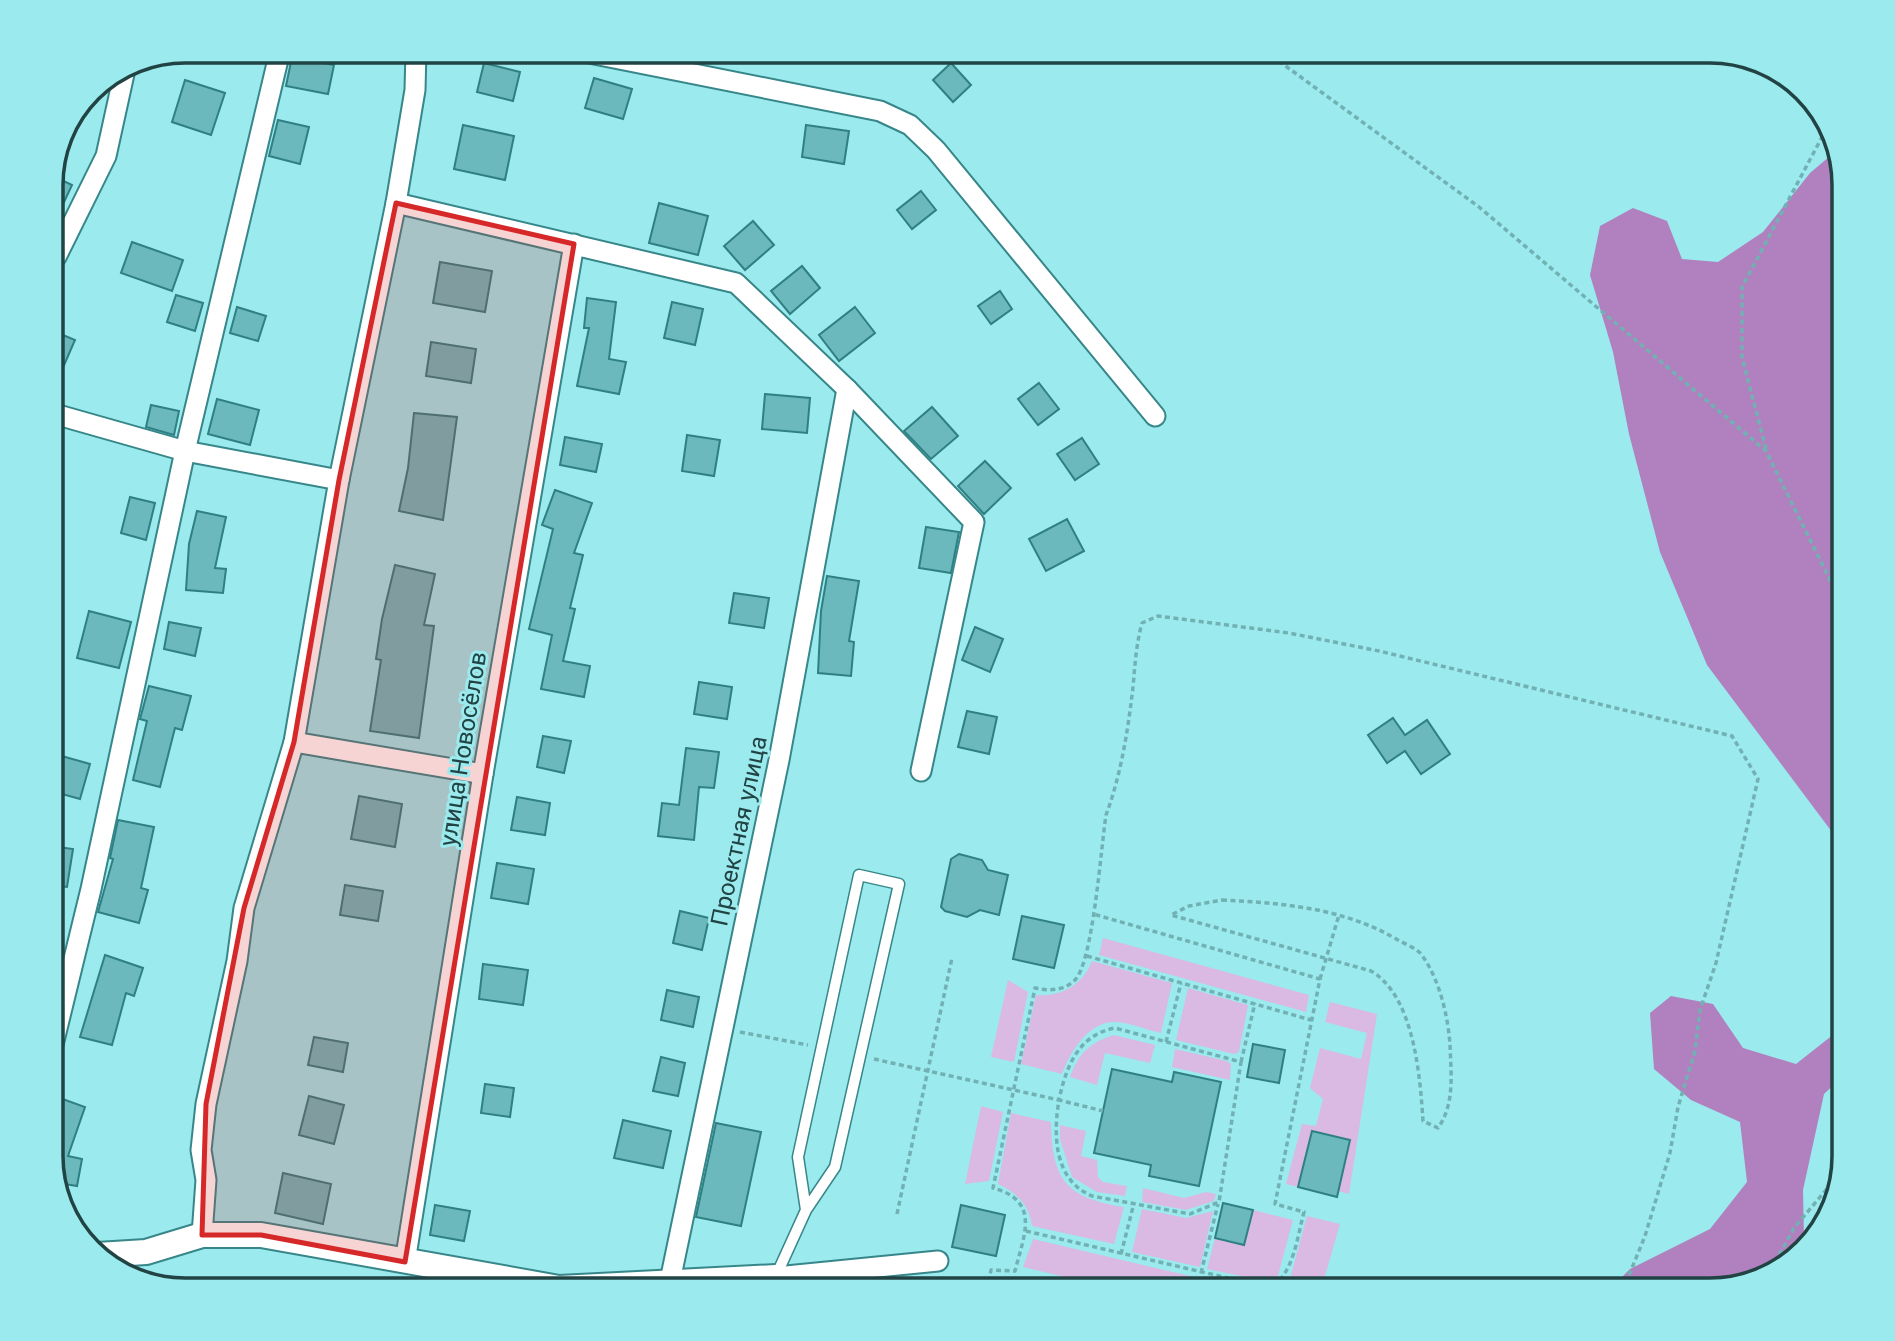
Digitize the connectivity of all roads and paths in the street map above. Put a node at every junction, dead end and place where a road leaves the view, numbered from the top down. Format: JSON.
{"nodes":[{"id":1,"x":277,"y":63,"type":"edge"},
{"id":2,"x":416,"y":63,"type":"edge"},
{"id":3,"x":639,"y":63,"type":"edge"},
{"id":4,"x":1281,"y":63,"type":"edge"},
{"id":5,"x":123,"y":80,"type":"edge"},
{"id":6,"x":1822,"y":137,"type":"edge"},
{"id":7,"x":396,"y":203,"type":"junction"},
{"id":8,"x":63,"y":240,"type":"edge"},
{"id":9,"x":574,"y":244,"type":"junction"},
{"id":10,"x":847,"y":390,"type":"junction"},
{"id":11,"x":63,"y":416,"type":"edge"},
{"id":12,"x":1155,"y":416,"type":"dead end"},
{"id":13,"x":1766,"y":451,"type":"junction"},
{"id":14,"x":185,"y":452,"type":"junction"},
{"id":15,"x":339,"y":480,"type":"junction"},
{"id":16,"x":1832,"y":584,"type":"edge"},
{"id":17,"x":294,"y":742,"type":"junction"},
{"id":18,"x":921,"y":771,"type":"dead end"},
{"id":19,"x":483,"y":774,"type":"junction"},
{"id":20,"x":1093,"y":914,"type":"junction"},
{"id":21,"x":1339,"y":915,"type":"junction"},
{"id":22,"x":1087,"y":956,"type":"junction"},
{"id":23,"x":1324,"y":957,"type":"junction"},
{"id":24,"x":951,"y":958,"type":"dead end"},
{"id":25,"x":1320,"y":979,"type":"junction"},
{"id":26,"x":1181,"y":982,"type":"junction"},
{"id":27,"x":1255,"y":1003,"type":"junction"},
{"id":28,"x":63,"y":1004,"type":"edge"},
{"id":29,"x":1311,"y":1020,"type":"junction"},
{"id":30,"x":738,"y":1031,"type":"dead end"},
{"id":31,"x":1166,"y":1042,"type":"junction"},
{"id":32,"x":822,"y":1048,"type":"junction"},
{"id":33,"x":886,"y":1062,"type":"dead end"},
{"id":34,"x":1241,"y":1062,"type":"junction"},
{"id":35,"x":928,"y":1071,"type":"junction"},
{"id":36,"x":1013,"y":1089,"type":"junction"},
{"id":37,"x":1059,"y":1100,"type":"junction"},
{"id":38,"x":1103,"y":1111,"type":"dead end"},
{"id":39,"x":1828,"y":1189,"type":"edge"},
{"id":40,"x":1219,"y":1202,"type":"junction"},
{"id":41,"x":1134,"y":1203,"type":"junction"},
{"id":42,"x":806,"y":1210,"type":"junction"},
{"id":43,"x":897,"y":1214,"type":"dead end"},
{"id":44,"x":1026,"y":1231,"type":"junction"},
{"id":45,"x":201,"y":1236,"type":"junction"},
{"id":46,"x":113,"y":1254,"type":"edge"},
{"id":47,"x":1121,"y":1254,"type":"junction"},
{"id":48,"x":1777,"y":1258,"type":"edge"},
{"id":49,"x":938,"y":1261,"type":"dead end"},
{"id":50,"x":405,"y":1262,"type":"junction"},
{"id":51,"x":1201,"y":1273,"type":"junction"},
{"id":52,"x":776,"y":1277,"type":"junction"},
{"id":53,"x":500,"y":1278,"type":"edge"},
{"id":54,"x":670,"y":1278,"type":"edge"},
{"id":55,"x":760,"y":1278,"type":"edge"},
{"id":56,"x":989,"y":1278,"type":"edge"},
{"id":57,"x":1226,"y":1278,"type":"edge"},
{"id":58,"x":1283,"y":1278,"type":"edge"},
{"id":59,"x":1628,"y":1278,"type":"edge"}],
"edges":[{"from":1,"to":14,"type":"street"},
{"from":2,"to":7,"type":"street"},
{"from":3,"to":12,"type":"street"},
{"from":4,"to":13,"type":"path"},
{"from":5,"to":8,"type":"street"},
{"from":6,"to":13,"type":"path"},
{"from":7,"to":9,"type":"street"},
{"from":7,"to":15,"type":"street"},
{"from":9,"to":10,"type":"street"},
{"from":9,"to":19,"type":"street","name":"улица Новосёлов"},
{"from":10,"to":18,"type":"street"},
{"from":10,"to":54,"type":"street","name":"Проектная улица"},
{"from":11,"to":14,"type":"street"},
{"from":13,"to":16,"type":"path"},
{"from":14,"to":15,"type":"street"},
{"from":14,"to":28,"type":"street"},
{"from":15,"to":17,"type":"street"},
{"from":17,"to":19,"type":"street"},
{"from":17,"to":45,"type":"street"},
{"from":19,"to":50,"type":"street","name":"улица Новосёлов"},
{"from":20,"to":22,"type":"path"},
{"from":20,"to":25,"type":"path"},
{"from":20,"to":59,"type":"path"},
{"from":21,"to":23,"type":"path"},
{"from":21,"to":23,"type":"path"},
{"from":21,"to":23,"type":"path"},
{"from":22,"to":26,"type":"path"},
{"from":22,"to":36,"type":"path"},
{"from":23,"to":25,"type":"path"},
{"from":24,"to":35,"type":"path"},
{"from":25,"to":29,"type":"path"},
{"from":26,"to":27,"type":"path"},
{"from":26,"to":31,"type":"path"},
{"from":27,"to":29,"type":"path"},
{"from":27,"to":34,"type":"path"},
{"from":29,"to":58,"type":"path"},
{"from":30,"to":32,"type":"path"},
{"from":31,"to":34,"type":"path"},
{"from":31,"to":37,"type":"path"},
{"from":32,"to":42,"type":"lane"},
{"from":32,"to":42,"type":"lane"},
{"from":33,"to":35,"type":"path"},
{"from":34,"to":40,"type":"path"},
{"from":35,"to":36,"type":"path"},
{"from":35,"to":43,"type":"path"},
{"from":36,"to":37,"type":"path"},
{"from":36,"to":44,"type":"path"},
{"from":37,"to":38,"type":"path"},
{"from":37,"to":41,"type":"path"},
{"from":39,"to":48,"type":"path"},
{"from":40,"to":41,"type":"path"},
{"from":40,"to":51,"type":"path"},
{"from":41,"to":47,"type":"path"},
{"from":42,"to":52,"type":"lane"},
{"from":44,"to":47,"type":"path"},
{"from":44,"to":56,"type":"path"},
{"from":45,"to":46,"type":"street"},
{"from":45,"to":50,"type":"street"},
{"from":47,"to":51,"type":"path"},
{"from":49,"to":52,"type":"street"},
{"from":50,"to":53,"type":"street"},
{"from":51,"to":57,"type":"path"},
{"from":52,"to":55,"type":"street"}]}
